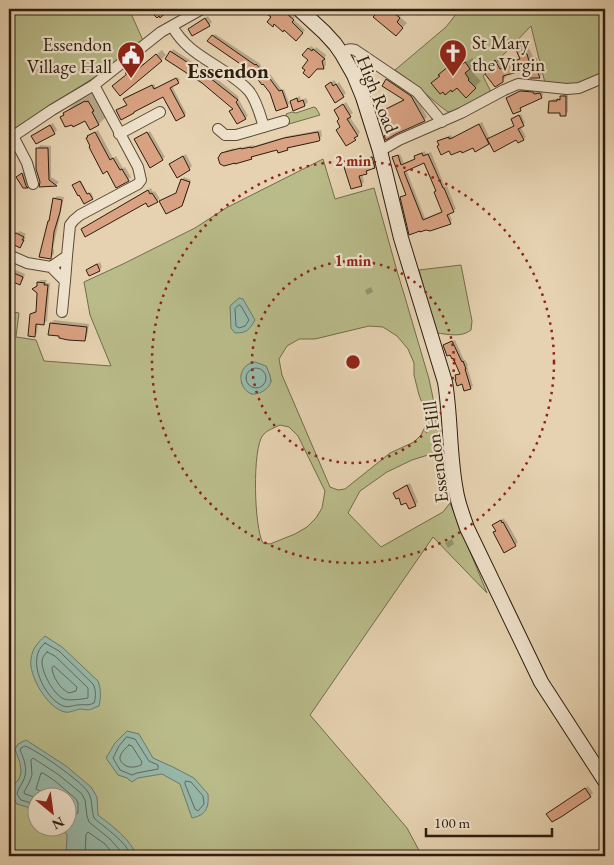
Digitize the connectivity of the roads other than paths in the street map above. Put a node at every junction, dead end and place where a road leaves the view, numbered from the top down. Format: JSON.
{"nodes":[{"id":1,"x":202,"y":9,"type":"edge"},
{"id":2,"x":299,"y":9,"type":"edge"},
{"id":3,"x":172,"y":26,"type":"junction"},
{"id":4,"x":342,"y":54,"type":"junction"},
{"id":5,"x":605,"y":77,"type":"edge"},
{"id":6,"x":94,"y":85,"type":"junction"},
{"id":7,"x":160,"y":112,"type":"dead end"},
{"id":8,"x":284,"y":121,"type":"dead end"},
{"id":9,"x":442,"y":122,"type":"junction"},
{"id":10,"x":264,"y":127,"type":"junction"},
{"id":11,"x":218,"y":129,"type":"dead end"},
{"id":12,"x":119,"y":134,"type":"junction"},
{"id":13,"x":11,"y":138,"type":"edge"},
{"id":14,"x":380,"y":151,"type":"junction"},
{"id":15,"x":33,"y":184,"type":"dead end"},
{"id":16,"x":9,"y":255,"type":"edge"},
{"id":17,"x":67,"y":256,"type":"junction"},
{"id":18,"x":51,"y":267,"type":"junction"},
{"id":19,"x":65,"y":281,"type":"junction"},
{"id":20,"x":62,"y":312,"type":"dead end"},
{"id":21,"x":605,"y":781,"type":"edge"}],
"edges":[{"from":1,"to":3,"type":"street"},
{"from":2,"to":4,"type":"main road","name":"High Road"},
{"from":3,"to":6,"type":"street"},
{"from":3,"to":10,"type":"street"},
{"from":4,"to":9,"type":"street"},
{"from":4,"to":14,"type":"main road","name":"High Road"},
{"from":5,"to":9,"type":"street"},
{"from":6,"to":12,"type":"street"},
{"from":6,"to":13,"type":"street"},
{"from":7,"to":12,"type":"street"},
{"from":8,"to":10,"type":"street"},
{"from":9,"to":14,"type":"street"},
{"from":10,"to":11,"type":"street"},
{"from":12,"to":17,"type":"street"},
{"from":13,"to":15,"type":"street"},
{"from":14,"to":21,"type":"main road","name":"Essendon Hill"},
{"from":16,"to":18,"type":"street"},
{"from":17,"to":18,"type":"street"},
{"from":17,"to":19,"type":"street"},
{"from":18,"to":19,"type":"street"},
{"from":19,"to":20,"type":"street"}]}
